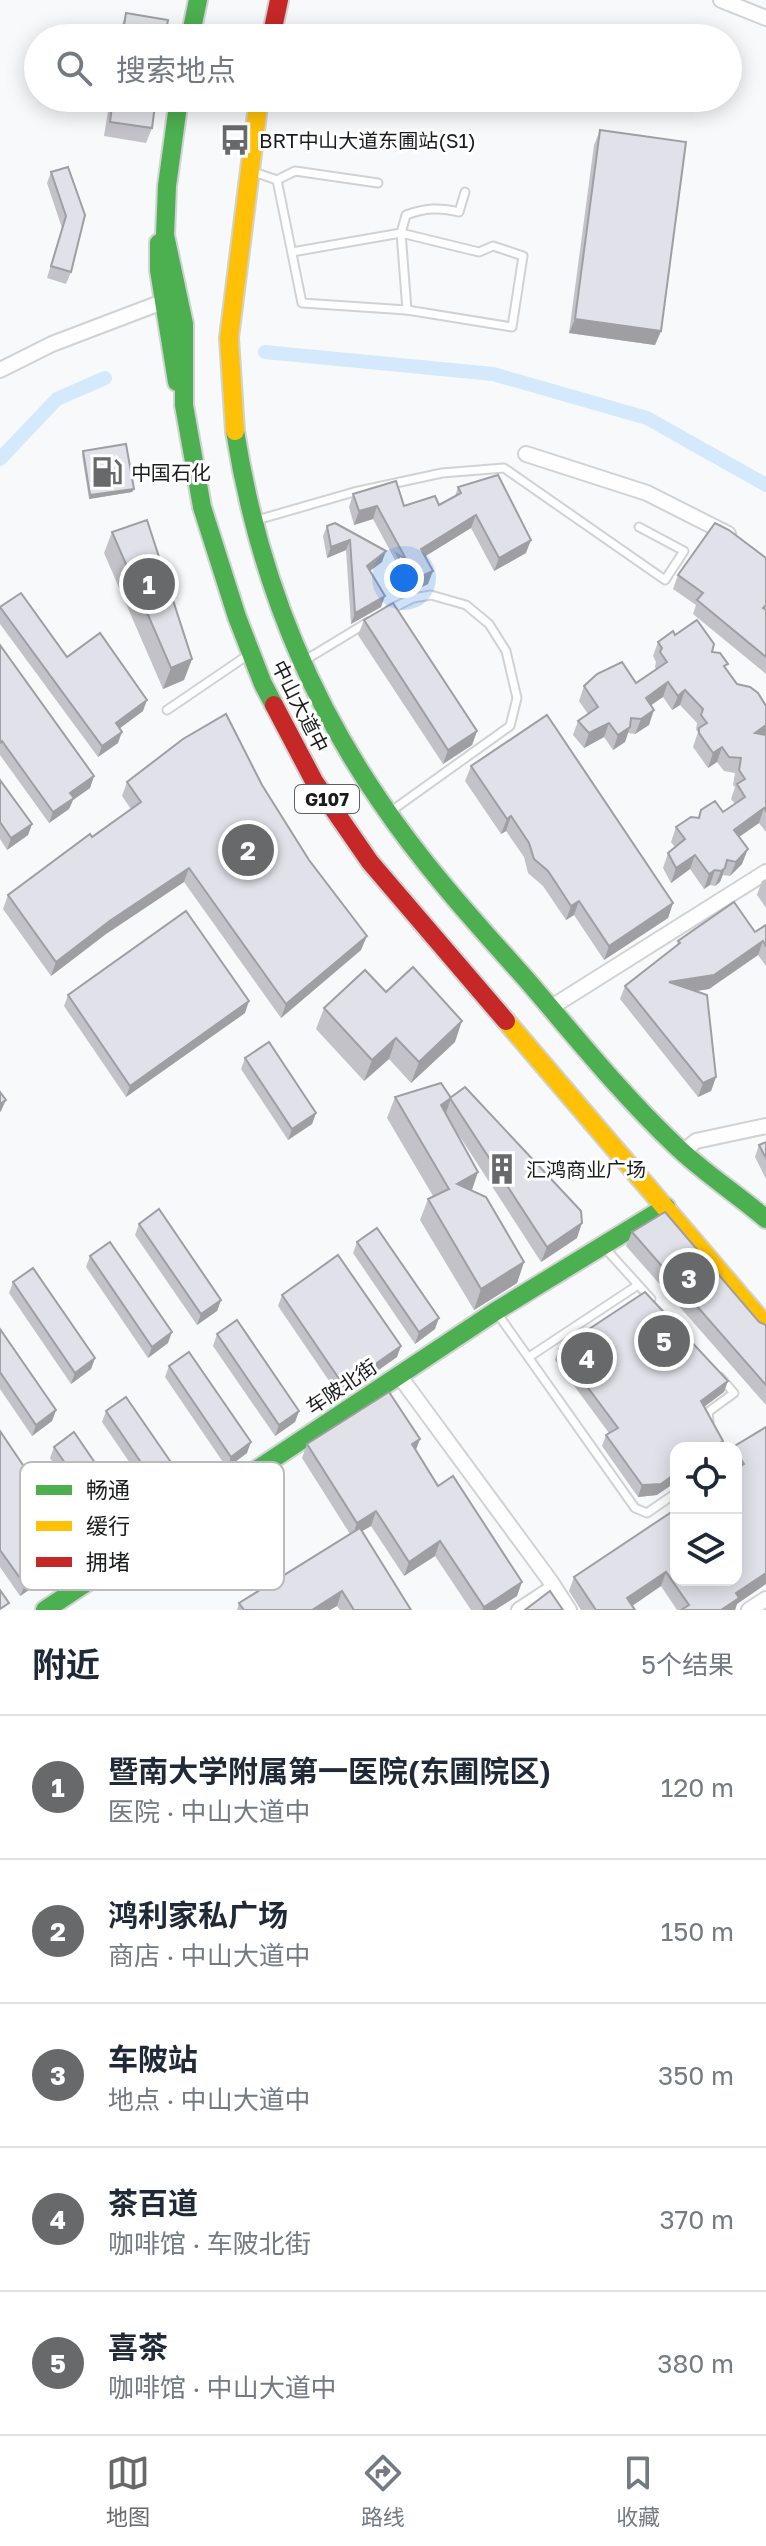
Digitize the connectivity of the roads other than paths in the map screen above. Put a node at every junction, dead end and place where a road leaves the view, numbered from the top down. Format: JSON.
{"nodes":[{"id":1,"x":198,"y":0,"type":"edge"},
{"id":2,"x":279,"y":0,"type":"edge"},
{"id":3,"x":721,"y":0,"type":"edge"},
{"id":4,"x":766,"y":18,"type":"edge"},
{"id":5,"x":193,"y":24,"type":"edge"},
{"id":6,"x":274,"y":24,"type":"edge"},
{"id":7,"x":177,"y":112,"type":"edge"},
{"id":8,"x":257,"y":112,"type":"edge"},
{"id":9,"x":248,"y":170,"type":"junction"},
{"id":10,"x":277,"y":180,"type":"junction"},
{"id":11,"x":378,"y":183,"type":"dead end"},
{"id":12,"x":465,"y":192,"type":"dead end"},
{"id":13,"x":165,"y":212,"type":"junction"},
{"id":14,"x":401,"y":233,"type":"junction"},
{"id":15,"x":292,"y":252,"type":"junction"},
{"id":16,"x":165,"y":301,"type":"junction"},
{"id":17,"x":407,"y":310,"type":"junction"},
{"id":18,"x":0,"y":370,"type":"edge"},
{"id":19,"x":184,"y":405,"type":"junction"},
{"id":20,"x":526,"y":454,"type":"dead end"},
{"id":21,"x":251,"y":522,"type":"junction"},
{"id":22,"x":639,"y":527,"type":"dead end"},
{"id":23,"x":744,"y":546,"type":"edge"},
{"id":24,"x":250,"y":653,"type":"junction"},
{"id":25,"x":301,"y":662,"type":"junction"},
{"id":26,"x":167,"y":710,"type":"dead end"},
{"id":27,"x":389,"y":813,"type":"junction"},
{"id":28,"x":766,"y":872,"type":"edge"},
{"id":29,"x":550,"y":1008,"type":"junction"},
{"id":30,"x":766,"y":1126,"type":"edge"},
{"id":31,"x":683,"y":1152,"type":"junction"},
{"id":32,"x":666,"y":1207,"type":"junction"},
{"id":33,"x":766,"y":1219,"type":"edge"},
{"id":34,"x":603,"y":1246,"type":"junction"},
{"id":35,"x":638,"y":1285,"type":"junction"},
{"id":36,"x":657,"y":1307,"type":"edge"},
{"id":37,"x":496,"y":1311,"type":"junction"},
{"id":38,"x":766,"y":1326,"type":"edge"},
{"id":39,"x":529,"y":1357,"type":"junction"},
{"id":40,"x":715,"y":1371,"type":"edge"},
{"id":41,"x":398,"y":1374,"type":"junction"},
{"id":42,"x":715,"y":1432,"type":"edge"},
{"id":43,"x":266,"y":1462,"type":"edge"},
{"id":44,"x":670,"y":1497,"type":"edge"},
{"id":45,"x":554,"y":1587,"type":"junction"},
{"id":46,"x":75,"y":1590,"type":"edge"},
{"id":47,"x":766,"y":1599,"type":"edge"},
{"id":48,"x":45,"y":1610,"type":"edge"},
{"id":49,"x":519,"y":1610,"type":"edge"},
{"id":50,"x":569,"y":1610,"type":"edge"},
{"id":51,"x":749,"y":1610,"type":"edge"}],
"edges":[{"from":1,"to":5,"type":"main road"},
{"from":2,"to":6,"type":"main road"},
{"from":3,"to":4,"type":"street"},
{"from":7,"to":13,"type":"main road","name":"中山大道中"},
{"from":8,"to":9,"type":"main road","name":"中山大道中","number":"G107"},
{"from":9,"to":10,"type":"lane"},
{"from":9,"to":21,"type":"main road","name":"中山大道中","number":"G107"},
{"from":10,"to":11,"type":"lane"},
{"from":10,"to":15,"type":"lane"},
{"from":12,"to":14,"type":"lane"},
{"from":13,"to":16,"type":"main road"},
{"from":13,"to":19,"type":"main road","name":"中山大道中"},
{"from":14,"to":15,"type":"lane"},
{"from":14,"to":17,"type":"lane"},
{"from":14,"to":17,"type":"lane"},
{"from":15,"to":17,"type":"lane"},
{"from":16,"to":18,"type":"street"},
{"from":16,"to":19,"type":"main road"},
{"from":19,"to":24,"type":"main road","name":"中山大道中","number":"G107"},
{"from":20,"to":23,"type":"street"},
{"from":21,"to":22,"type":"lane"},
{"from":21,"to":25,"type":"main road","name":"中山大道中","number":"G107"},
{"from":24,"to":26,"type":"lane"},
{"from":24,"to":32,"type":"main road","name":"中山大道中","number":"G107"},
{"from":25,"to":27,"type":"main road","name":"中山大道中","number":"G107"},
{"from":25,"to":27,"type":"lane"},
{"from":27,"to":29,"type":"main road","name":"中山大道中","number":"G107"},
{"from":28,"to":29,"type":"street"},
{"from":29,"to":31,"type":"main road","name":"中山大道中","number":"G107"},
{"from":30,"to":31,"type":"street"},
{"from":31,"to":33,"type":"main road","name":"中山大道中","number":"G107"},
{"from":32,"to":34,"type":"main road","name":"车陂北街"},
{"from":32,"to":38,"type":"main road","name":"中山大道中","number":"G107"},
{"from":34,"to":35,"type":"lane"},
{"from":34,"to":37,"type":"main road","name":"车陂北街"},
{"from":35,"to":36,"type":"lane"},
{"from":35,"to":39,"type":"lane"},
{"from":37,"to":39,"type":"lane"},
{"from":37,"to":41,"type":"main road","name":"车陂北街"},
{"from":39,"to":44,"type":"lane"},
{"from":40,"to":42,"type":"lane"},
{"from":41,"to":43,"type":"main road","name":"车陂北街"},
{"from":41,"to":45,"type":"street"},
{"from":45,"to":49,"type":"street"},
{"from":45,"to":50,"type":"street"},
{"from":46,"to":48,"type":"main road","name":"车陂北街"},
{"from":47,"to":51,"type":"street"}]}
